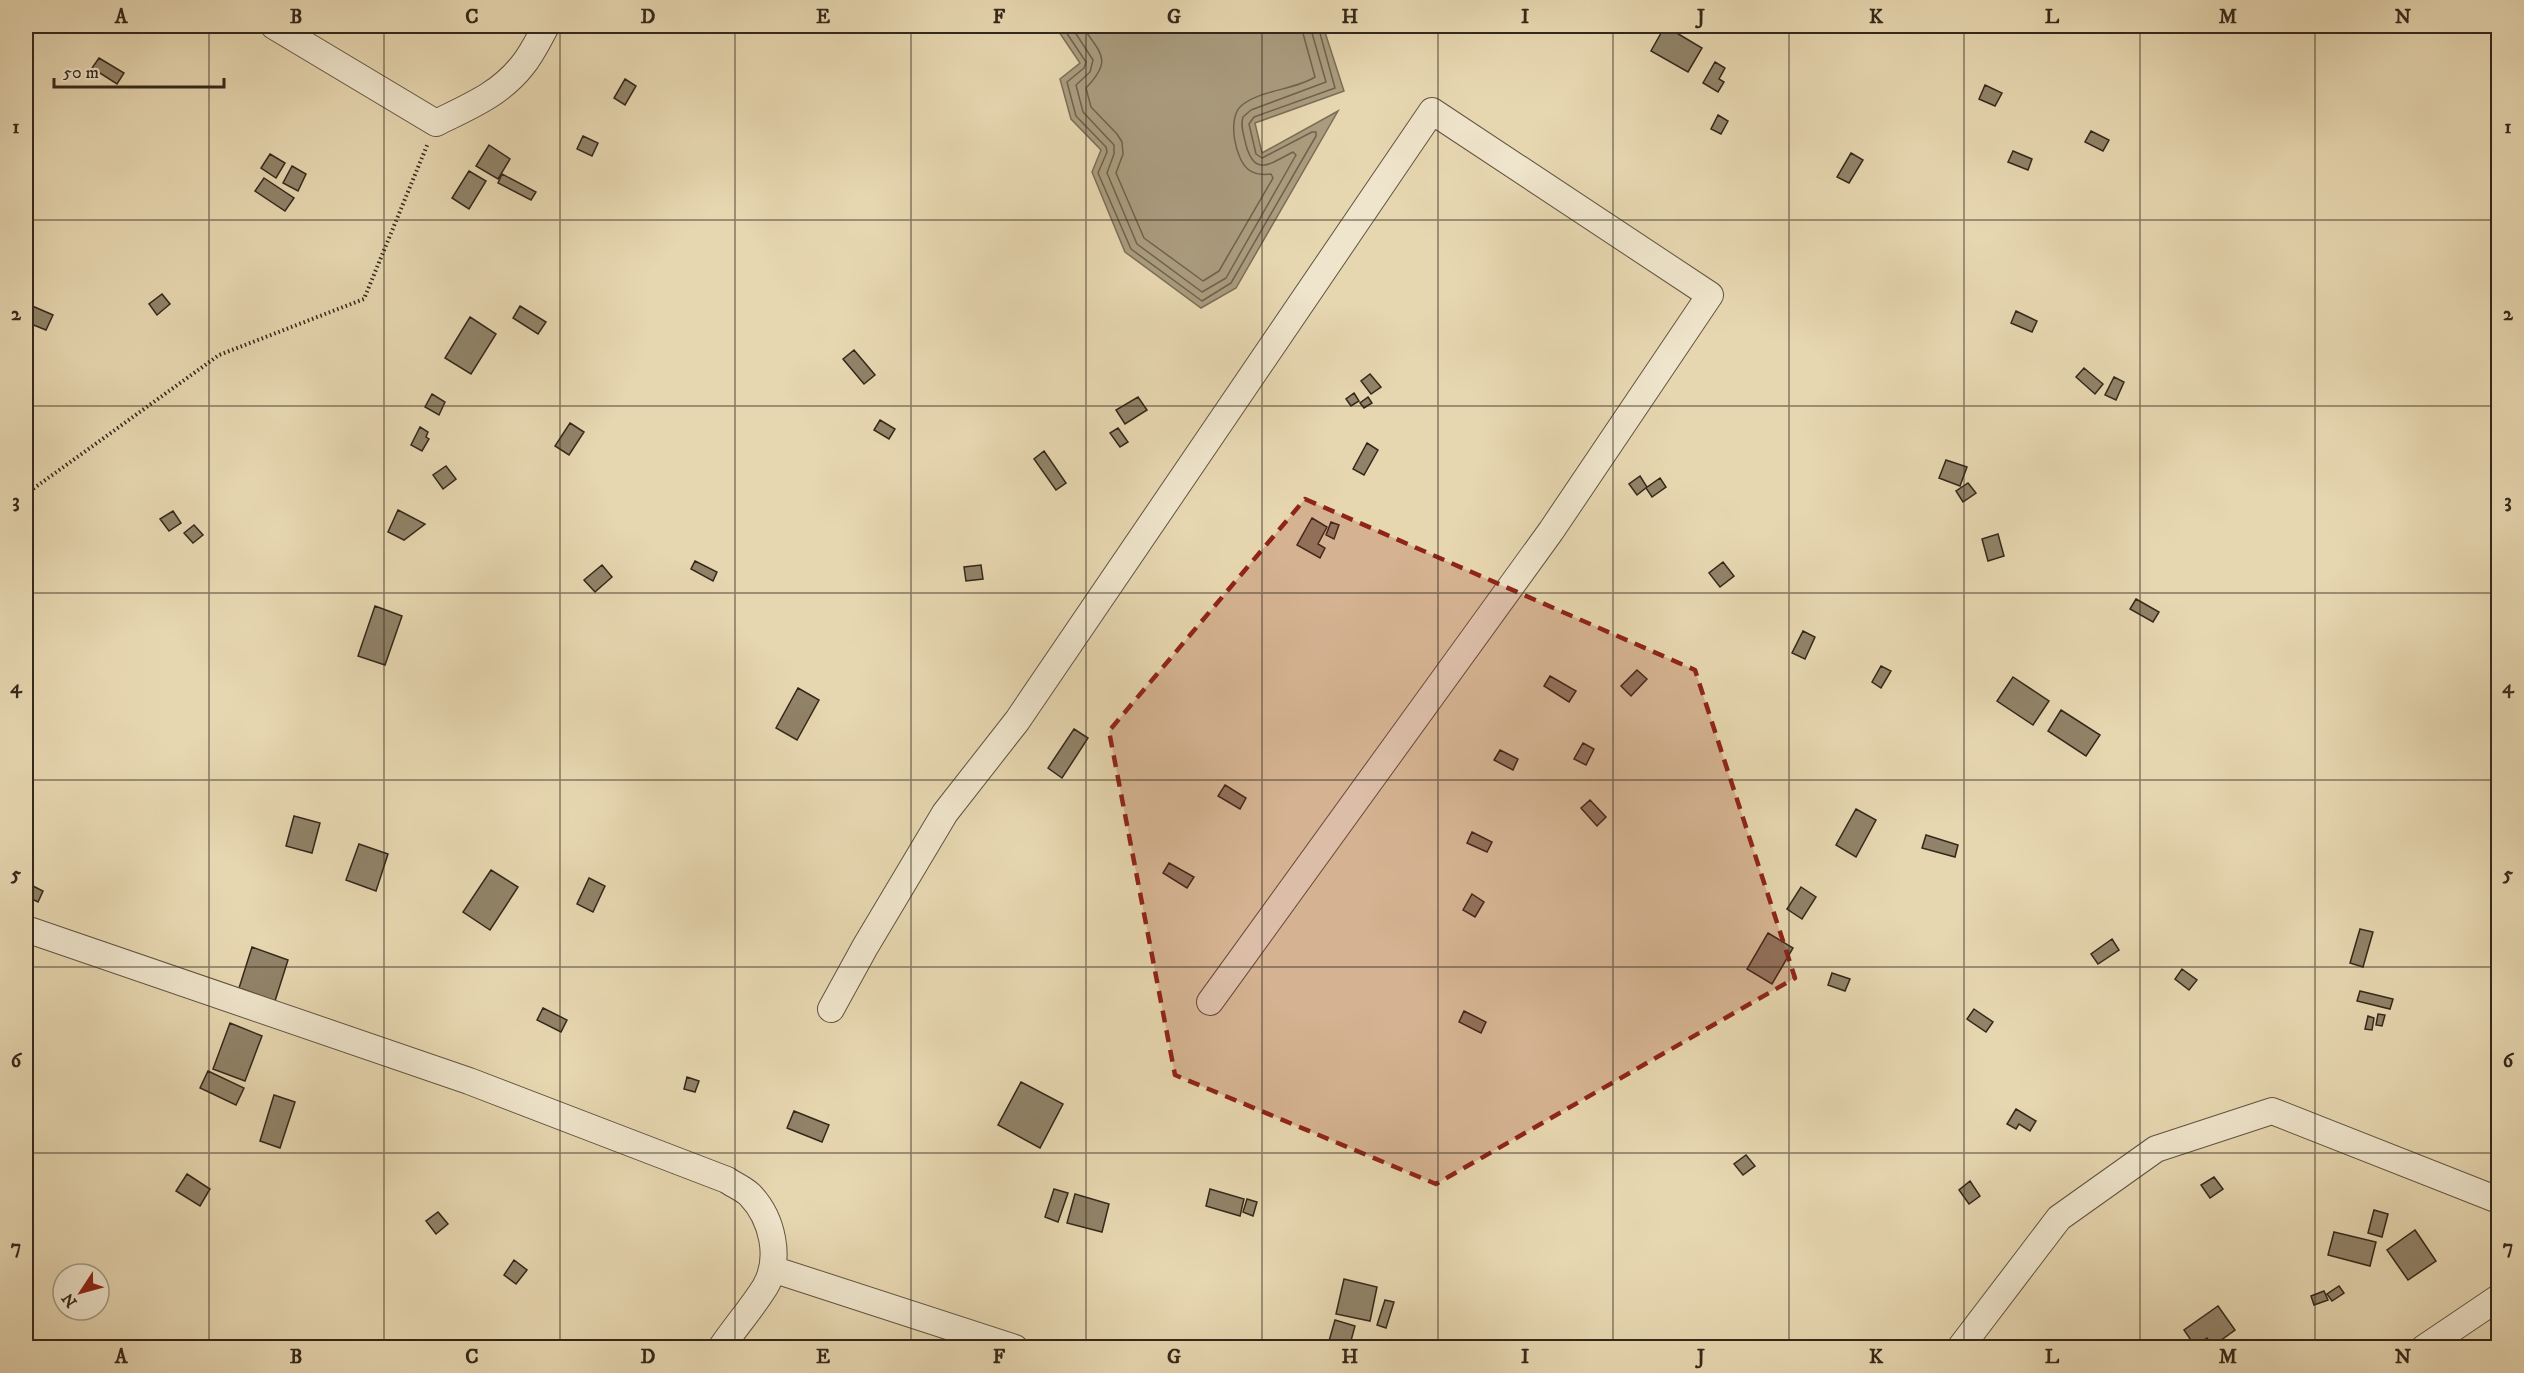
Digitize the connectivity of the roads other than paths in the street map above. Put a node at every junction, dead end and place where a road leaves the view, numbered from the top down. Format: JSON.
{"nodes":[{"id":1,"x":274,"y":26,"type":"edge"},
{"id":2,"x":546,"y":26,"type":"edge"},
{"id":3,"x":26,"y":929,"type":"edge"},
{"id":4,"x":1210,"y":1002,"type":"dead end"},
{"id":5,"x":831,"y":1009,"type":"dead end"},
{"id":6,"x":2499,"y":1200,"type":"edge"},
{"id":7,"x":772,"y":1269,"type":"junction"},
{"id":8,"x":2499,"y":1298,"type":"edge"},
{"id":9,"x":721,"y":1347,"type":"edge"},
{"id":10,"x":1015,"y":1347,"type":"edge"},
{"id":11,"x":1960,"y":1347,"type":"edge"},
{"id":12,"x":2424,"y":1347,"type":"edge"}],
"edges":[{"from":1,"to":2,"type":"street"},
{"from":3,"to":7,"type":"street"},
{"from":4,"to":5,"type":"street"},
{"from":6,"to":11,"type":"street"},
{"from":7,"to":9,"type":"street"},
{"from":7,"to":10,"type":"street"},
{"from":8,"to":12,"type":"street"}]}
